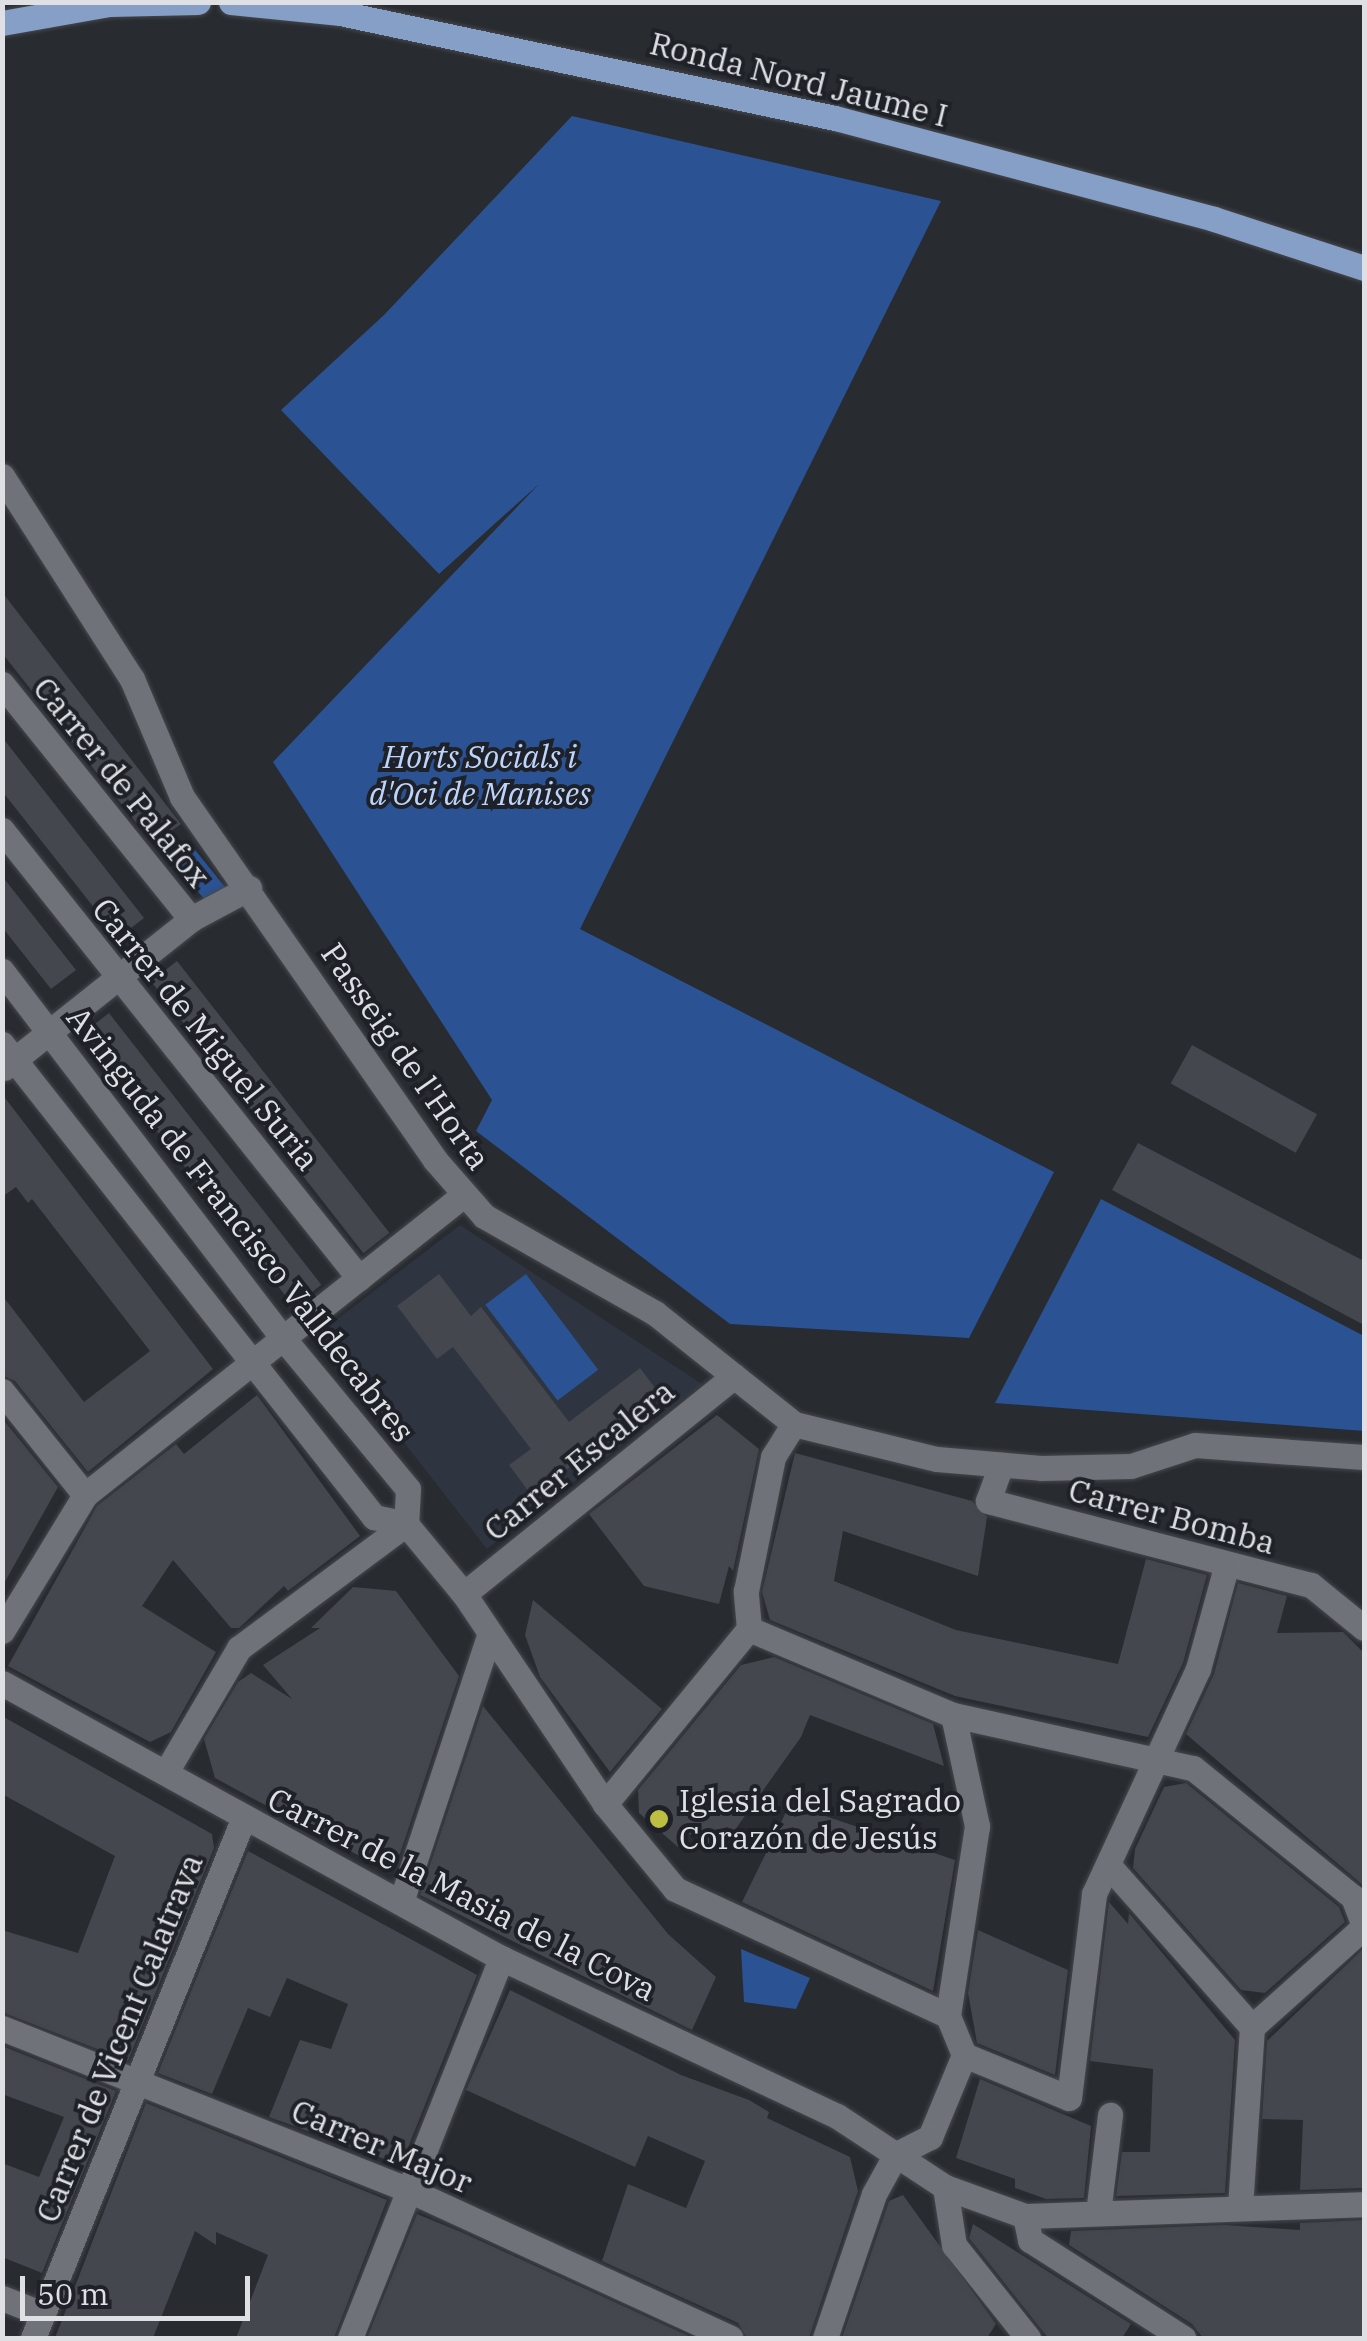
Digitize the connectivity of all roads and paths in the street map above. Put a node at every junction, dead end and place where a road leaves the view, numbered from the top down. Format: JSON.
{"nodes":[{"id":1,"x":198,"y":2,"type":"edge"},
{"id":2,"x":231,"y":2,"type":"edge"},
{"id":3,"x":2,"y":23,"type":"edge"},
{"id":4,"x":1357,"y":268,"type":"edge"},
{"id":5,"x":2,"y":476,"type":"edge"},
{"id":6,"x":2,"y":684,"type":"edge"},
{"id":7,"x":2,"y":830,"type":"edge"},
{"id":8,"x":249,"y":888,"type":"junction"},
{"id":9,"x":191,"y":920,"type":"junction"},
{"id":10,"x":2,"y":971,"type":"edge"},
{"id":11,"x":119,"y":979,"type":"junction"},
{"id":12,"x":49,"y":1032,"type":"junction"},
{"id":13,"x":6,"y":1058,"type":"edge"},
{"id":14,"x":463,"y":1195,"type":"junction"},
{"id":15,"x":359,"y":1278,"type":"junction"},
{"id":16,"x":283,"y":1338,"type":"junction"},
{"id":17,"x":252,"y":1362,"type":"junction"},
{"id":18,"x":734,"y":1376,"type":"junction"},
{"id":19,"x":2,"y":1391,"type":"edge"},
{"id":20,"x":794,"y":1424,"type":"junction"},
{"id":21,"x":1364,"y":1457,"type":"edge"},
{"id":22,"x":1001,"y":1465,"type":"junction"},
{"id":23,"x":85,"y":1495,"type":"junction"},
{"id":24,"x":406,"y":1524,"type":"junction"},
{"id":25,"x":1226,"y":1567,"type":"junction"},
{"id":26,"x":464,"y":1594,"type":"junction"},
{"id":27,"x":1364,"y":1628,"type":"edge"},
{"id":28,"x":748,"y":1629,"type":"junction"},
{"id":29,"x":2,"y":1630,"type":"edge"},
{"id":30,"x":490,"y":1633,"type":"junction"},
{"id":31,"x":2,"y":1683,"type":"edge"},
{"id":32,"x":953,"y":1715,"type":"junction"},
{"id":33,"x":1159,"y":1758,"type":"junction"},
{"id":34,"x":166,"y":1772,"type":"junction"},
{"id":35,"x":606,"y":1804,"type":"junction"},
{"id":36,"x":244,"y":1818,"type":"junction"},
{"id":37,"x":1108,"y":1866,"type":"junction"},
{"id":38,"x":401,"y":1902,"type":"junction"},
{"id":39,"x":1364,"y":1926,"type":"edge"},
{"id":40,"x":501,"y":1958,"type":"junction"},
{"id":41,"x":948,"y":2016,"type":"junction"},
{"id":42,"x":1252,"y":2027,"type":"junction"},
{"id":43,"x":2,"y":2028,"type":"edge"},
{"id":44,"x":964,"y":2054,"type":"junction"},
{"id":45,"x":138,"y":2082,"type":"junction"},
{"id":46,"x":1110,"y":2115,"type":"dead end"},
{"id":47,"x":896,"y":2154,"type":"junction"},
{"id":48,"x":945,"y":2188,"type":"junction"},
{"id":49,"x":409,"y":2190,"type":"junction"},
{"id":50,"x":1364,"y":2204,"type":"edge"},
{"id":51,"x":1240,"y":2207,"type":"junction"},
{"id":52,"x":1098,"y":2213,"type":"junction"},
{"id":53,"x":1025,"y":2216,"type":"junction"},
{"id":54,"x":2,"y":2298,"type":"edge"},
{"id":55,"x":42,"y":2314,"type":"junction"},
{"id":56,"x":357,"y":2336,"type":"edge"},
{"id":57,"x":32,"y":2338,"type":"edge"},
{"id":58,"x":731,"y":2338,"type":"edge"},
{"id":59,"x":825,"y":2338,"type":"edge"},
{"id":60,"x":1028,"y":2338,"type":"edge"},
{"id":61,"x":1183,"y":2338,"type":"edge"}],
"edges":[{"from":1,"to":3,"type":"main road"},
{"from":2,"to":4,"type":"main road","name":"Ronda Nord Jaume I"},
{"from":5,"to":8,"type":"street","name":"Passeig de l'Horta"},
{"from":6,"to":9,"type":"street","name":"Carrer de Palafox"},
{"from":7,"to":11,"type":"street","name":"Carrer de Miguel Suria"},
{"from":8,"to":9,"type":"street"},
{"from":8,"to":14,"type":"street","name":"Passeig de l'Horta"},
{"from":9,"to":11,"type":"street"},
{"from":10,"to":12,"type":"street","name":"Avinguda de Francisco Valldecabres"},
{"from":11,"to":12,"type":"street"},
{"from":11,"to":15,"type":"street","name":"Carrer de Miguel Suria"},
{"from":12,"to":13,"type":"street"},
{"from":12,"to":16,"type":"street","name":"Avinguda de Francisco Valldecabres"},
{"from":13,"to":17,"type":"street"},
{"from":14,"to":15,"type":"street"},
{"from":14,"to":18,"type":"street","name":"Passeig de l'Horta"},
{"from":15,"to":16,"type":"street"},
{"from":16,"to":17,"type":"street"},
{"from":16,"to":24,"type":"street","name":"Avinguda de Francisco Valldecabres"},
{"from":17,"to":23,"type":"street"},
{"from":17,"to":24,"type":"street"},
{"from":18,"to":20,"type":"street","name":"Passeig de l'Horta"},
{"from":18,"to":26,"type":"street","name":"Carrer Escalera"},
{"from":19,"to":23,"type":"street"},
{"from":20,"to":22,"type":"street","name":"Passeig de l'Horta"},
{"from":20,"to":28,"type":"street"},
{"from":21,"to":22,"type":"street","name":"Passeig de l'Horta"},
{"from":22,"to":25,"type":"street","name":"Carrer Bomba"},
{"from":23,"to":29,"type":"street"},
{"from":24,"to":26,"type":"street"},
{"from":24,"to":34,"type":"street"},
{"from":25,"to":27,"type":"street","name":"Carrer Bomba"},
{"from":25,"to":33,"type":"street"},
{"from":26,"to":30,"type":"street"},
{"from":28,"to":32,"type":"street"},
{"from":28,"to":35,"type":"street"},
{"from":30,"to":35,"type":"street"},
{"from":30,"to":38,"type":"street"},
{"from":31,"to":34,"type":"street","name":"Carrer de la Masia de la Cova"},
{"from":32,"to":33,"type":"street"},
{"from":32,"to":41,"type":"street"},
{"from":33,"to":37,"type":"street"},
{"from":33,"to":39,"type":"street"},
{"from":34,"to":36,"type":"street","name":"Carrer de la Masia de la Cova"},
{"from":35,"to":41,"type":"street"},
{"from":36,"to":38,"type":"street","name":"Carrer de la Masia de la Cova"},
{"from":36,"to":45,"type":"street","name":"Carrer de Vicent Calatrava"},
{"from":37,"to":42,"type":"street"},
{"from":37,"to":44,"type":"street"},
{"from":38,"to":40,"type":"street","name":"Carrer de la Masia de la Cova"},
{"from":39,"to":42,"type":"street"},
{"from":40,"to":47,"type":"street","name":"Carrer de la Masia de la Cova"},
{"from":40,"to":49,"type":"street"},
{"from":41,"to":44,"type":"street"},
{"from":42,"to":51,"type":"street"},
{"from":43,"to":45,"type":"street","name":"Carrer Major"},
{"from":44,"to":47,"type":"street"},
{"from":45,"to":49,"type":"street","name":"Carrer Major"},
{"from":45,"to":55,"type":"street","name":"Carrer de Vicent Calatrava"},
{"from":46,"to":52,"type":"street"},
{"from":47,"to":48,"type":"street","name":"Carrer de la Masia de la Cova"},
{"from":47,"to":59,"type":"street"},
{"from":48,"to":53,"type":"street","name":"Carrer de la Masia de la Cova"},
{"from":48,"to":60,"type":"street"},
{"from":49,"to":56,"type":"street"},
{"from":49,"to":58,"type":"street","name":"Carrer Major"},
{"from":50,"to":51,"type":"street"},
{"from":51,"to":52,"type":"street"},
{"from":52,"to":53,"type":"street"},
{"from":53,"to":61,"type":"street"},
{"from":54,"to":55,"type":"street"},
{"from":55,"to":57,"type":"street","name":"Carrer de Vicent Calatrava"}]}
